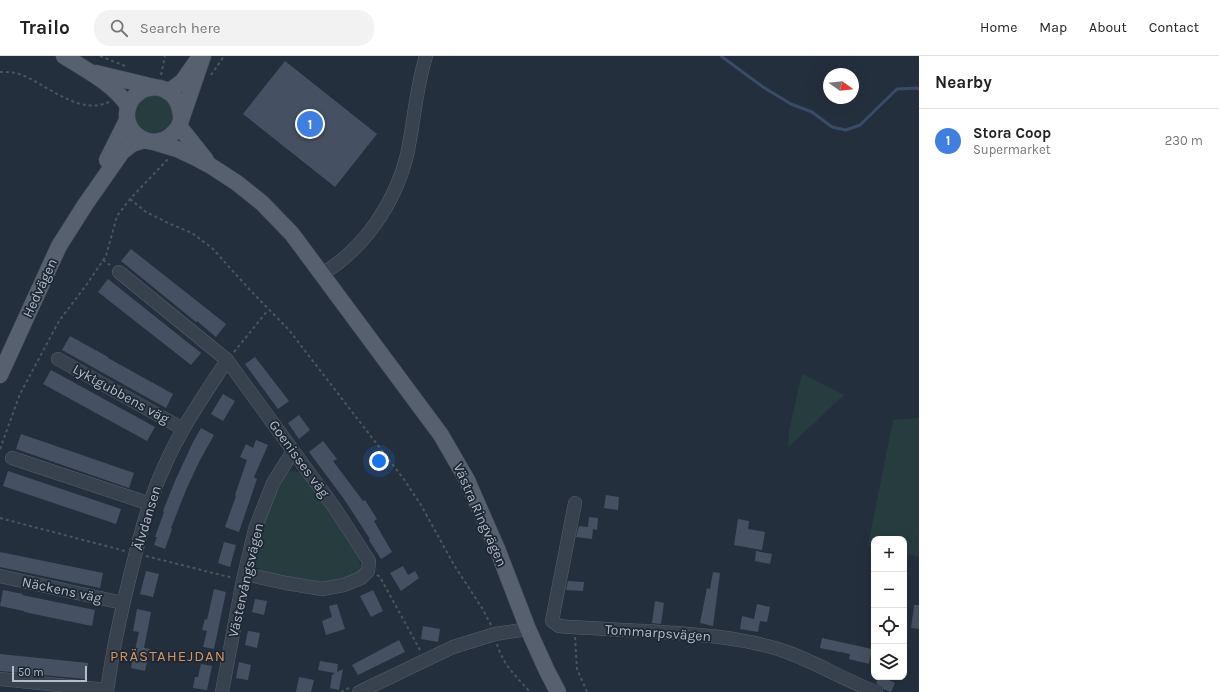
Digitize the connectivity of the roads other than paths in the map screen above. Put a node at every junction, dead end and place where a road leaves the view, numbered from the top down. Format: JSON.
{"nodes":[{"id":1,"x":64,"y":56,"type":"edge"},
{"id":2,"x":202,"y":56,"type":"edge"},
{"id":3,"x":425,"y":56,"type":"edge"},
{"id":4,"x":124,"y":80,"type":"junction"},
{"id":5,"x":161,"y":85,"type":"junction"},
{"id":6,"x":128,"y":113,"type":"junction"},
{"id":7,"x":180,"y":121,"type":"junction"},
{"id":8,"x":150,"y":141,"type":"junction"},
{"id":9,"x":211,"y":166,"type":"junction"},
{"id":10,"x":85,"y":205,"type":"junction"},
{"id":11,"x":119,"y":272,"type":"dead end"},
{"id":12,"x":322,"y":274,"type":"junction"},
{"id":13,"x":58,"y":359,"type":"dead end"},
{"id":14,"x":227,"y":360,"type":"junction"},
{"id":15,"x":0,"y":375,"type":"edge"},
{"id":16,"x":183,"y":429,"type":"junction"},
{"id":17,"x":292,"y":451,"type":"junction"},
{"id":18,"x":12,"y":458,"type":"dead end"},
{"id":19,"x":574,"y":503,"type":"dead end"},
{"id":20,"x":150,"y":504,"type":"junction"},
{"id":21,"x":0,"y":576,"type":"edge"},
{"id":22,"x":244,"y":577,"type":"junction"},
{"id":23,"x":124,"y":603,"type":"junction"},
{"id":24,"x":528,"y":629,"type":"junction"},
{"id":25,"x":0,"y":679,"type":"edge"},
{"id":26,"x":107,"y":691,"type":"edge"},
{"id":27,"x":222,"y":692,"type":"edge"},
{"id":28,"x":359,"y":692,"type":"edge"},
{"id":29,"x":558,"y":692,"type":"edge"},
{"id":30,"x":876,"y":692,"type":"edge"}],
"edges":[{"from":1,"to":4,"type":"main road"},
{"from":2,"to":5,"type":"main road","name":"Hedvägen"},
{"from":2,"to":7,"type":"main road","name":"Hedvägen"},
{"from":3,"to":12,"type":"street"},
{"from":4,"to":5,"type":"main road"},
{"from":4,"to":6,"type":"main road"},
{"from":5,"to":6,"type":"main road","name":"Hedvägen"},
{"from":5,"to":7,"type":"main road"},
{"from":6,"to":8,"type":"main road"},
{"from":6,"to":10,"type":"main road","name":"Hedvägen"},
{"from":7,"to":8,"type":"main road","name":"Hedvägen"},
{"from":7,"to":9,"type":"main road","name":"Västra Ringvägen"},
{"from":8,"to":9,"type":"main road","name":"Västra Ringvägen"},
{"from":8,"to":10,"type":"main road","name":"Hedvägen"},
{"from":9,"to":12,"type":"main road","name":"Västra Ringvägen"},
{"from":10,"to":15,"type":"main road","name":"Hedvägen"},
{"from":11,"to":14,"type":"street","name":"Goenisses väg"},
{"from":12,"to":24,"type":"main road","name":"Västra Ringvägen"},
{"from":13,"to":16,"type":"street","name":"Lyktgubbens väg"},
{"from":14,"to":16,"type":"street","name":"Älvdansen"},
{"from":14,"to":17,"type":"street","name":"Goenisses väg"},
{"from":16,"to":20,"type":"street","name":"Älvdansen"},
{"from":17,"to":22,"type":"street","name":"Västervångsvägen"},
{"from":17,"to":22,"type":"street","name":"Goenisses väg"},
{"from":18,"to":20,"type":"street"},
{"from":19,"to":30,"type":"street","name":"Tommarpsvägen"},
{"from":20,"to":23,"type":"street","name":"Älvdansen"},
{"from":21,"to":23,"type":"street","name":"Näckens väg"},
{"from":22,"to":27,"type":"street","name":"Västervångsvägen"},
{"from":23,"to":26,"type":"street","name":"Älvdansen"},
{"from":24,"to":28,"type":"street"},
{"from":24,"to":29,"type":"main road","name":"Västra Ringvägen"},
{"from":25,"to":26,"type":"street"}]}
